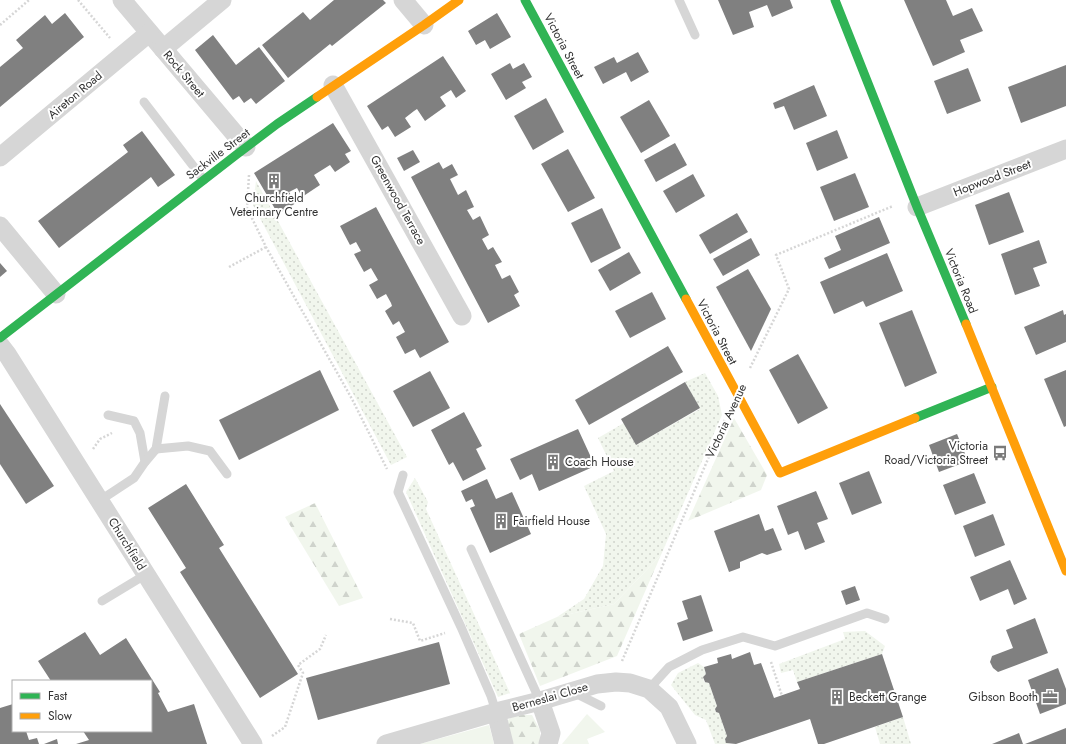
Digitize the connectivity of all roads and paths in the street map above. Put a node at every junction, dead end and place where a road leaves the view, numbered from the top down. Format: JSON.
{"nodes":[{"id":1,"x":29,"y":0,"type":"edge"},
{"id":2,"x":78,"y":0,"type":"edge"},
{"id":3,"x":122,"y":0,"type":"edge"},
{"id":4,"x":222,"y":0,"type":"edge"},
{"id":5,"x":403,"y":0,"type":"edge"},
{"id":6,"x":459,"y":0,"type":"edge"},
{"id":7,"x":525,"y":0,"type":"edge"},
{"id":8,"x":679,"y":0,"type":"edge"},
{"id":9,"x":836,"y":0,"type":"edge"},
{"id":10,"x":0,"y":25,"type":"edge"},
{"id":11,"x":424,"y":25,"type":"junction"},
{"id":12,"x":149,"y":33,"type":"junction"},
{"id":13,"x":695,"y":35,"type":"dead end"},
{"id":14,"x":163,"y":49,"type":"junction"},
{"id":15,"x":124,"y":54,"type":"junction"},
{"id":16,"x":333,"y":85,"type":"junction"},
{"id":17,"x":144,"y":102,"type":"dead end"},
{"id":18,"x":1066,"y":149,"type":"edge"},
{"id":19,"x":241,"y":151,"type":"junction"},
{"id":20,"x":0,"y":158,"type":"edge"},
{"id":21,"x":204,"y":180,"type":"junction"},
{"id":22,"x":915,"y":202,"type":"junction"},
{"id":23,"x":0,"y":226,"type":"edge"},
{"id":24,"x":266,"y":247,"type":"junction"},
{"id":25,"x":229,"y":267,"type":"dead end"},
{"id":26,"x":56,"y":294,"type":"junction"},
{"id":27,"x":462,"y":316,"type":"dead end"},
{"id":28,"x":0,"y":338,"type":"edge"},
{"id":29,"x":0,"y":345,"type":"edge"},
{"id":30,"x":992,"y":387,"type":"junction"},
{"id":31,"x":737,"y":394,"type":"junction"},
{"id":32,"x":165,"y":396,"type":"dead end"},
{"id":33,"x":108,"y":415,"type":"dead end"},
{"id":34,"x":134,"y":420,"type":"junction"},
{"id":35,"x":156,"y":449,"type":"junction"},
{"id":36,"x":75,"y":462,"type":"junction"},
{"id":37,"x":145,"y":462,"type":"junction"},
{"id":38,"x":227,"y":474,"type":"dead end"},
{"id":39,"x":403,"y":475,"type":"dead end"},
{"id":40,"x":398,"y":492,"type":"junction"},
{"id":41,"x":99,"y":501,"type":"junction"},
{"id":42,"x":471,"y":549,"type":"dead end"},
{"id":43,"x":1066,"y":571,"type":"edge"},
{"id":44,"x":146,"y":575,"type":"junction"},
{"id":45,"x":102,"y":602,"type":"dead end"},
{"id":46,"x":390,"y":619,"type":"dead end"},
{"id":47,"x":885,"y":619,"type":"dead end"},
{"id":48,"x":461,"y":627,"type":"junction"},
{"id":49,"x":326,"y":635,"type":"dead end"},
{"id":50,"x":775,"y":646,"type":"junction"},
{"id":51,"x":616,"y":682,"type":"junction"},
{"id":52,"x":649,"y":689,"type":"junction"},
{"id":53,"x":572,"y":691,"type":"junction"},
{"id":54,"x":782,"y":696,"type":"dead end"},
{"id":55,"x":540,"y":701,"type":"junction"},
{"id":56,"x":601,"y":706,"type":"dead end"},
{"id":57,"x":496,"y":712,"type":"junction"},
{"id":58,"x":285,"y":727,"type":"dead end"},
{"id":59,"x":253,"y":744,"type":"edge"},
{"id":60,"x":386,"y":744,"type":"edge"},
{"id":61,"x":504,"y":744,"type":"edge"},
{"id":62,"x":548,"y":744,"type":"edge"},
{"id":63,"x":687,"y":744,"type":"edge"}],
"edges":[{"from":1,"to":10,"type":"path"},
{"from":2,"to":15,"type":"path"},
{"from":3,"to":12,"type":"street","name":"Rock Street"},
{"from":4,"to":14,"type":"street"},
{"from":5,"to":11,"type":"street"},
{"from":6,"to":11,"type":"street","name":"Sackville Street"},
{"from":7,"to":31,"type":"street","name":"Victoria Street"},
{"from":8,"to":13,"type":"lane"},
{"from":9,"to":22,"type":"street","name":"Victoria Road"},
{"from":11,"to":16,"type":"street","name":"Sackville Street"},
{"from":12,"to":14,"type":"street","name":"Rock Street"},
{"from":12,"to":15,"type":"street","name":"Aireton Road"},
{"from":14,"to":19,"type":"street","name":"Rock Street"},
{"from":15,"to":20,"type":"street","name":"Aireton Road"},
{"from":16,"to":19,"type":"street","name":"Sackville Street"},
{"from":16,"to":27,"type":"street","name":"Greenwood Terrace"},
{"from":17,"to":21,"type":"lane"},
{"from":18,"to":22,"type":"street","name":"Hopwood Street"},
{"from":19,"to":21,"type":"street","name":"Sackville Street"},
{"from":19,"to":24,"type":"path"},
{"from":21,"to":26,"type":"street","name":"Sackville Street"},
{"from":22,"to":30,"type":"street","name":"Victoria Road"},
{"from":22,"to":31,"type":"path","name":"Victoria Avenue"},
{"from":23,"to":26,"type":"street"},
{"from":24,"to":25,"type":"path"},
{"from":24,"to":40,"type":"path"},
{"from":26,"to":28,"type":"street","name":"Sackville Street"},
{"from":29,"to":36,"type":"street","name":"Churchfield"},
{"from":30,"to":31,"type":"street","name":"Victoria Street"},
{"from":30,"to":43,"type":"street","name":"Victoria Road"},
{"from":31,"to":51,"type":"path","name":"Victoria Avenue"},
{"from":32,"to":35,"type":"lane"},
{"from":33,"to":34,"type":"lane"},
{"from":34,"to":36,"type":"path"},
{"from":34,"to":37,"type":"lane"},
{"from":35,"to":37,"type":"lane"},
{"from":35,"to":38,"type":"lane"},
{"from":36,"to":41,"type":"street","name":"Churchfield"},
{"from":37,"to":41,"type":"lane"},
{"from":39,"to":40,"type":"lane"},
{"from":40,"to":48,"type":"lane"},
{"from":41,"to":44,"type":"street","name":"Churchfield"},
{"from":42,"to":55,"type":"lane"},
{"from":44,"to":45,"type":"lane"},
{"from":44,"to":59,"type":"street","name":"Churchfield"},
{"from":46,"to":48,"type":"path"},
{"from":47,"to":50,"type":"lane"},
{"from":48,"to":57,"type":"lane"},
{"from":49,"to":58,"type":"path"},
{"from":50,"to":52,"type":"lane"},
{"from":50,"to":54,"type":"path"},
{"from":51,"to":52,"type":"street","name":"Berneslai Close"},
{"from":51,"to":53,"type":"street","name":"Berneslai Close"},
{"from":52,"to":63,"type":"street","name":"Berneslai Close"},
{"from":53,"to":55,"type":"street","name":"Berneslai Close"},
{"from":53,"to":56,"type":"lane"},
{"from":55,"to":57,"type":"street","name":"Berneslai Close"},
{"from":55,"to":62,"type":"street"},
{"from":57,"to":60,"type":"street","name":"Berneslai Close"},
{"from":57,"to":61,"type":"street"}]}
